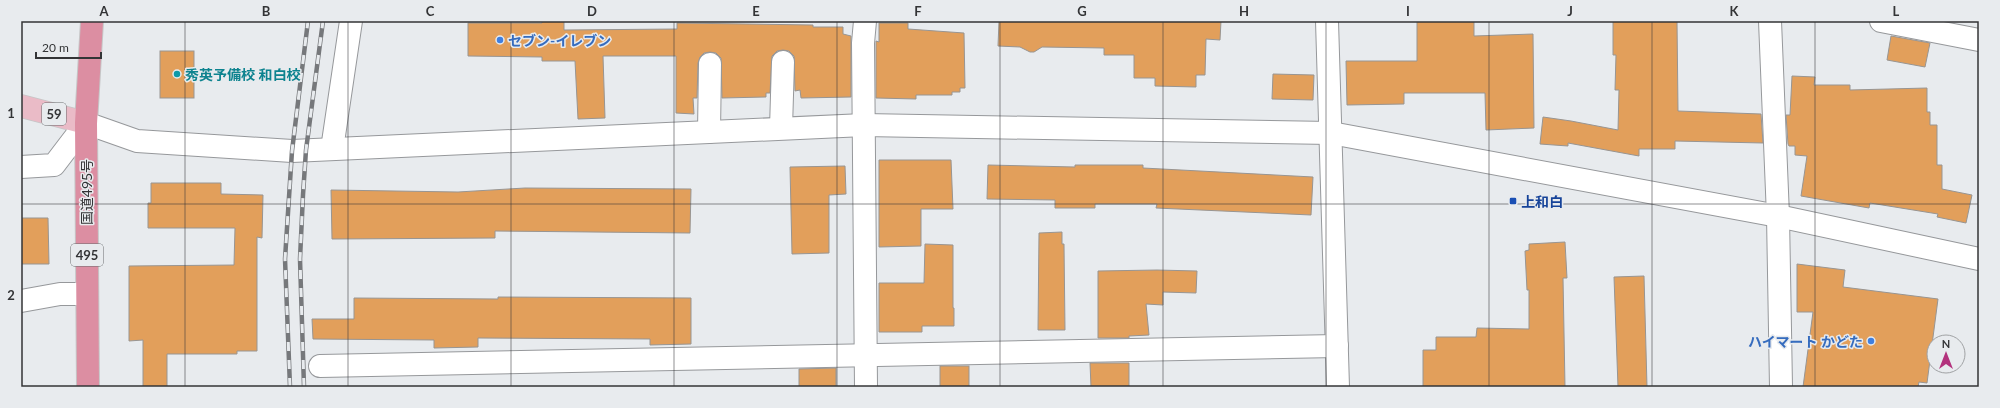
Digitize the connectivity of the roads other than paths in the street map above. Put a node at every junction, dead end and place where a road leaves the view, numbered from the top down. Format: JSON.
{"nodes":[{"id":1,"x":92,"y":21,"type":"edge"},
{"id":2,"x":351,"y":21,"type":"edge"},
{"id":3,"x":865,"y":21,"type":"edge"},
{"id":4,"x":1327,"y":21,"type":"edge"},
{"id":5,"x":1770,"y":21,"type":"edge"},
{"id":6,"x":1881,"y":21,"type":"edge"},
{"id":7,"x":1935,"y":26,"type":"edge"},
{"id":8,"x":1979,"y":40,"type":"edge"},
{"id":9,"x":783,"y":62,"type":"dead end"},
{"id":10,"x":710,"y":64,"type":"dead end"},
{"id":11,"x":21,"y":106,"type":"edge"},
{"id":12,"x":86,"y":123,"type":"junction"},
{"id":13,"x":864,"y":125,"type":"junction"},
{"id":14,"x":781,"y":128,"type":"junction"},
{"id":15,"x":709,"y":132,"type":"junction"},
{"id":16,"x":1331,"y":133,"type":"junction"},
{"id":17,"x":332,"y":149,"type":"junction"},
{"id":18,"x":21,"y":167,"type":"edge"},
{"id":19,"x":1778,"y":216,"type":"junction"},
{"id":20,"x":1979,"y":259,"type":"edge"},
{"id":21,"x":87,"y":294,"type":"junction"},
{"id":22,"x":21,"y":301,"type":"edge"},
{"id":23,"x":1337,"y":346,"type":"junction"},
{"id":24,"x":866,"y":356,"type":"junction"},
{"id":25,"x":320,"y":366,"type":"dead end"},
{"id":26,"x":88,"y":387,"type":"edge"},
{"id":27,"x":866,"y":387,"type":"edge"},
{"id":28,"x":1338,"y":387,"type":"edge"},
{"id":29,"x":1781,"y":387,"type":"edge"}],
"edges":[{"from":1,"to":12,"type":"highway","name":"国道495号","number":"495"},
{"from":2,"to":17,"type":"street"},
{"from":3,"to":13,"type":"street"},
{"from":4,"to":16,"type":"street"},
{"from":5,"to":19,"type":"street"},
{"from":6,"to":7,"type":"street"},
{"from":7,"to":8,"type":"street"},
{"from":9,"to":14,"type":"street"},
{"from":10,"to":15,"type":"street"},
{"from":11,"to":12,"type":"main road","number":"59"},
{"from":12,"to":17,"type":"street"},
{"from":12,"to":18,"type":"street"},
{"from":12,"to":21,"type":"highway","name":"国道495号","number":"495"},
{"from":13,"to":14,"type":"street"},
{"from":13,"to":16,"type":"street"},
{"from":13,"to":24,"type":"street"},
{"from":14,"to":15,"type":"street"},
{"from":15,"to":17,"type":"street"},
{"from":16,"to":19,"type":"street"},
{"from":16,"to":23,"type":"street"},
{"from":19,"to":20,"type":"street"},
{"from":19,"to":29,"type":"street"},
{"from":21,"to":22,"type":"street"},
{"from":21,"to":26,"type":"highway","name":"国道495号","number":"495"},
{"from":23,"to":24,"type":"street"},
{"from":23,"to":28,"type":"street"},
{"from":24,"to":25,"type":"street"},
{"from":24,"to":27,"type":"street"}]}
